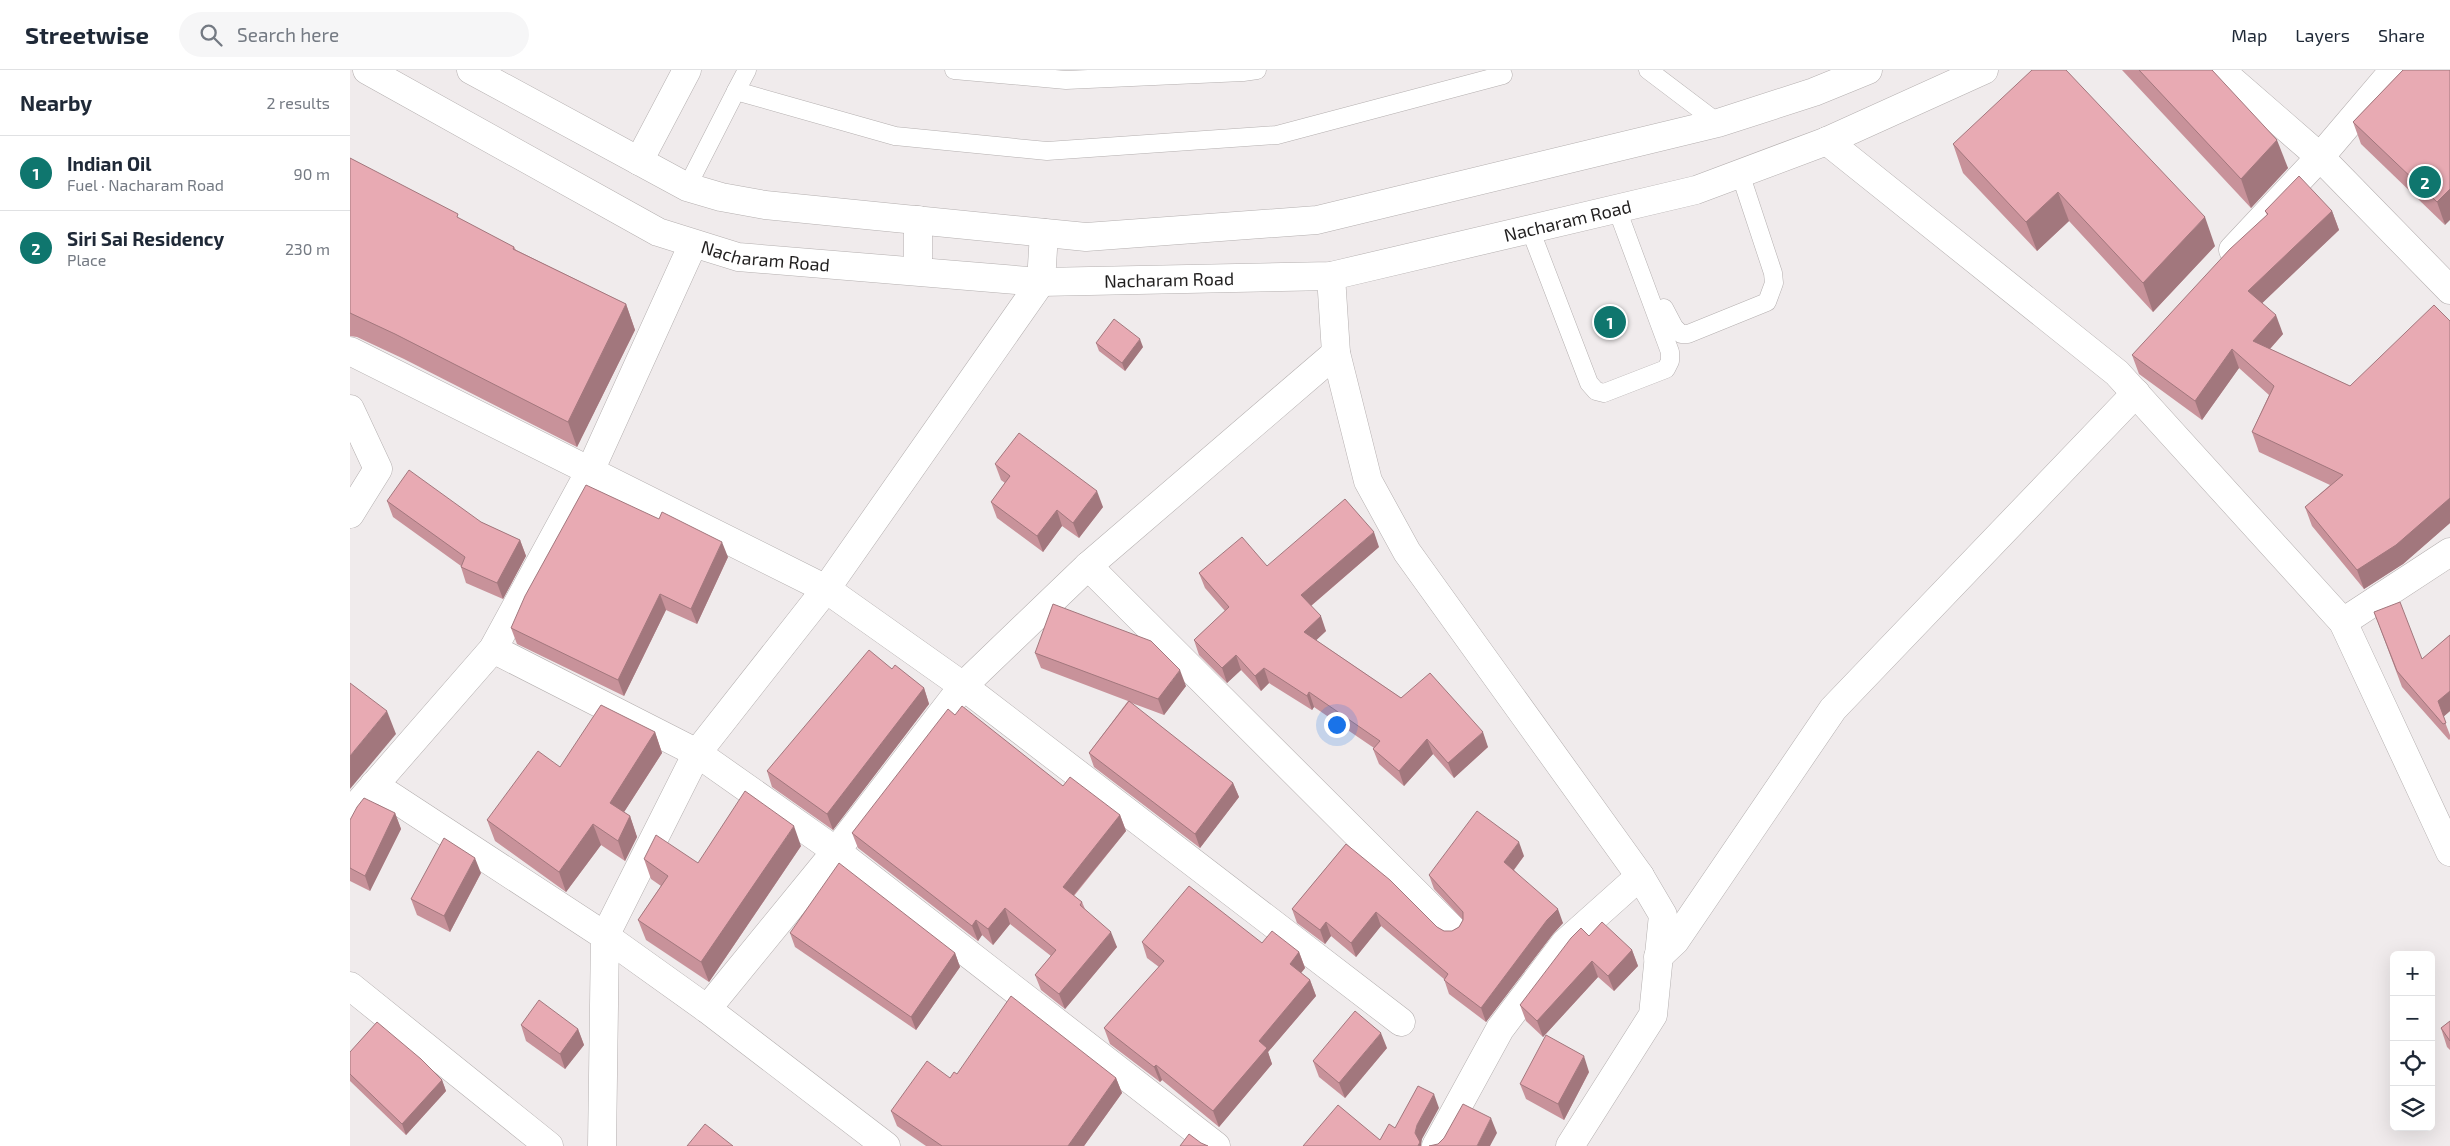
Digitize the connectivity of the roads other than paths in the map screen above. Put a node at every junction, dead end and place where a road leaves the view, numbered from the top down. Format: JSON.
{"nodes":[{"id":1,"x":367,"y":70,"type":"edge"},
{"id":2,"x":471,"y":70,"type":"edge"},
{"id":3,"x":687,"y":70,"type":"edge"},
{"id":4,"x":747,"y":70,"type":"edge"},
{"id":5,"x":954,"y":70,"type":"edge"},
{"id":6,"x":1257,"y":70,"type":"edge"},
{"id":7,"x":1648,"y":70,"type":"edge"},
{"id":8,"x":1868,"y":70,"type":"edge"},
{"id":9,"x":1984,"y":70,"type":"edge"},
{"id":10,"x":2220,"y":70,"type":"edge"},
{"id":11,"x":2394,"y":70,"type":"edge"},
{"id":12,"x":1503,"y":75,"type":"dead end"},
{"id":13,"x":736,"y":91,"type":"junction"},
{"id":14,"x":1718,"y":123,"type":"junction"},
{"id":15,"x":1827,"y":141,"type":"junction"},
{"id":16,"x":2320,"y":158,"type":"junction"},
{"id":17,"x":639,"y":161,"type":"junction"},
{"id":18,"x":1740,"y":173,"type":"junction"},
{"id":19,"x":687,"y":187,"type":"junction"},
{"id":20,"x":1622,"y":207,"type":"junction"},
{"id":21,"x":918,"y":220,"type":"junction"},
{"id":22,"x":1530,"y":229,"type":"junction"},
{"id":23,"x":1044,"y":233,"type":"junction"},
{"id":24,"x":693,"y":244,"type":"junction"},
{"id":25,"x":2218,"y":265,"type":"edge"},
{"id":26,"x":918,"y":271,"type":"junction"},
{"id":27,"x":1331,"y":276,"type":"junction"},
{"id":28,"x":1041,"y":282,"type":"junction"},
{"id":29,"x":2450,"y":290,"type":"edge"},
{"id":30,"x":350,"y":351,"type":"edge"},
{"id":31,"x":2137,"y":352,"type":"edge"},
{"id":32,"x":1336,"y":353,"type":"junction"},
{"id":33,"x":2117,"y":373,"type":"junction"},
{"id":34,"x":2136,"y":393,"type":"junction"},
{"id":35,"x":350,"y":409,"type":"edge"},
{"id":36,"x":590,"y":471,"type":"junction"},
{"id":37,"x":350,"y":514,"type":"edge"},
{"id":38,"x":2450,"y":552,"type":"edge"},
{"id":39,"x":1088,"y":566,"type":"junction"},
{"id":40,"x":826,"y":589,"type":"junction"},
{"id":41,"x":2343,"y":622,"type":"junction"},
{"id":42,"x":494,"y":649,"type":"junction"},
{"id":43,"x":963,"y":686,"type":"junction"},
{"id":44,"x":697,"y":753,"type":"junction"},
{"id":45,"x":374,"y":785,"type":"junction"},
{"id":46,"x":350,"y":813,"type":"edge"},
{"id":47,"x":836,"y":851,"type":"junction"},
{"id":48,"x":2450,"y":852,"type":"edge"},
{"id":49,"x":1640,"y":876,"type":"junction"},
{"id":50,"x":1452,"y":930,"type":"edge"},
{"id":51,"x":605,"y":936,"type":"junction"},
{"id":52,"x":1658,"y":957,"type":"junction"},
{"id":53,"x":350,"y":986,"type":"edge"},
{"id":54,"x":708,"y":1010,"type":"junction"},
{"id":55,"x":1401,"y":1022,"type":"dead end"},
{"id":56,"x":549,"y":1146,"type":"edge"},
{"id":57,"x":602,"y":1146,"type":"edge"},
{"id":58,"x":886,"y":1146,"type":"edge"},
{"id":59,"x":1216,"y":1146,"type":"edge"},
{"id":60,"x":1436,"y":1146,"type":"edge"},
{"id":61,"x":1570,"y":1146,"type":"edge"}],
"edges":[{"from":1,"to":24,"type":"street","name":"Nacharam Road"},
{"from":2,"to":17,"type":"street"},
{"from":3,"to":17,"type":"street"},
{"from":4,"to":13,"type":"lane"},
{"from":5,"to":6,"type":"lane"},
{"from":7,"to":14,"type":"lane"},
{"from":8,"to":14,"type":"street"},
{"from":9,"to":15,"type":"street","name":"Nacharam Road"},
{"from":10,"to":16,"type":"street"},
{"from":11,"to":16,"type":"street"},
{"from":12,"to":13,"type":"lane"},
{"from":13,"to":19,"type":"lane"},
{"from":14,"to":23,"type":"street"},
{"from":15,"to":18,"type":"street","name":"Nacharam Road"},
{"from":15,"to":33,"type":"street"},
{"from":16,"to":25,"type":"street"},
{"from":16,"to":29,"type":"street"},
{"from":17,"to":19,"type":"street"},
{"from":18,"to":20,"type":"street","name":"Nacharam Road"},
{"from":18,"to":20,"type":"lane"},
{"from":19,"to":21,"type":"street"},
{"from":20,"to":22,"type":"street","name":"Nacharam Road"},
{"from":20,"to":22,"type":"lane"},
{"from":21,"to":23,"type":"street"},
{"from":21,"to":26,"type":"street"},
{"from":22,"to":27,"type":"street","name":"Nacharam Road"},
{"from":23,"to":28,"type":"street"},
{"from":24,"to":26,"type":"street","name":"Nacharam Road"},
{"from":24,"to":36,"type":"street"},
{"from":26,"to":28,"type":"street","name":"Nacharam Road"},
{"from":27,"to":28,"type":"street","name":"Nacharam Road"},
{"from":27,"to":32,"type":"street"},
{"from":28,"to":40,"type":"street"},
{"from":30,"to":36,"type":"street"},
{"from":31,"to":33,"type":"street"},
{"from":32,"to":39,"type":"street"},
{"from":32,"to":49,"type":"street"},
{"from":33,"to":34,"type":"street"},
{"from":34,"to":41,"type":"street"},
{"from":34,"to":52,"type":"street"},
{"from":35,"to":37,"type":"street"},
{"from":36,"to":40,"type":"street"},
{"from":36,"to":42,"type":"street"},
{"from":38,"to":41,"type":"street"},
{"from":39,"to":43,"type":"street"},
{"from":39,"to":50,"type":"street"},
{"from":40,"to":43,"type":"street"},
{"from":40,"to":44,"type":"street"},
{"from":41,"to":48,"type":"street"},
{"from":42,"to":44,"type":"street"},
{"from":42,"to":45,"type":"street"},
{"from":43,"to":47,"type":"street"},
{"from":43,"to":55,"type":"street"},
{"from":44,"to":47,"type":"street"},
{"from":44,"to":51,"type":"street"},
{"from":45,"to":46,"type":"street"},
{"from":45,"to":51,"type":"street"},
{"from":47,"to":54,"type":"street"},
{"from":47,"to":59,"type":"street"},
{"from":49,"to":52,"type":"street"},
{"from":49,"to":60,"type":"street"},
{"from":51,"to":54,"type":"street"},
{"from":51,"to":57,"type":"street"},
{"from":52,"to":61,"type":"street"},
{"from":53,"to":56,"type":"street"},
{"from":54,"to":58,"type":"street"}]}
